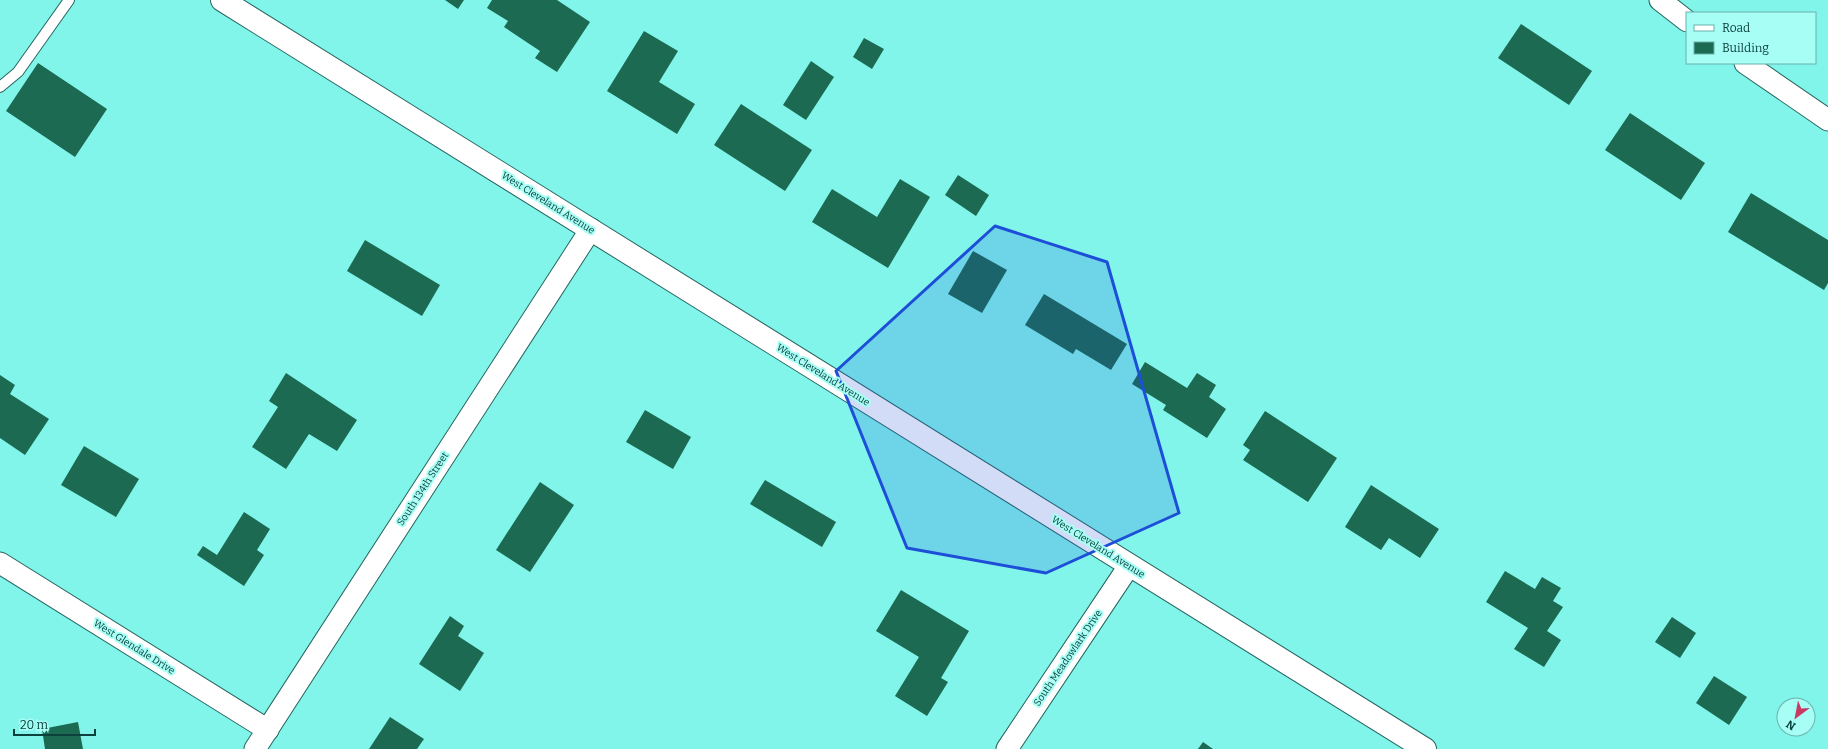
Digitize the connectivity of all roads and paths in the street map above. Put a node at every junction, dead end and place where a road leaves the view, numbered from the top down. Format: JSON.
{"nodes":[{"id":1,"x":69,"y":0,"type":"edge"},
{"id":2,"x":222,"y":0,"type":"edge"},
{"id":3,"x":1660,"y":0,"type":"edge"},
{"id":4,"x":1686,"y":20,"type":"edge"},
{"id":5,"x":1746,"y":64,"type":"edge"},
{"id":6,"x":0,"y":87,"type":"edge"},
{"id":7,"x":1828,"y":120,"type":"edge"},
{"id":8,"x":591,"y":229,"type":"junction"},
{"id":9,"x":0,"y":564,"type":"edge"},
{"id":10,"x":1129,"y":566,"type":"junction"},
{"id":11,"x":268,"y":730,"type":"junction"},
{"id":12,"x":255,"y":749,"type":"edge"},
{"id":13,"x":1007,"y":749,"type":"edge"},
{"id":14,"x":1425,"y":749,"type":"edge"}],
"edges":[{"from":1,"to":6,"type":"lane"},
{"from":2,"to":8,"type":"main road","name":"West Cleveland Avenue"},
{"from":3,"to":4,"type":"street"},
{"from":5,"to":7,"type":"street"},
{"from":8,"to":10,"type":"main road","name":"West Cleveland Avenue"},
{"from":8,"to":11,"type":"street","name":"South 134th Street"},
{"from":9,"to":11,"type":"street","name":"West Glendale Drive"},
{"from":10,"to":13,"type":"street","name":"South Meadowlark Drive"},
{"from":10,"to":14,"type":"main road","name":"West Cleveland Avenue"},
{"from":11,"to":12,"type":"street","name":"South 134th Street"}]}
